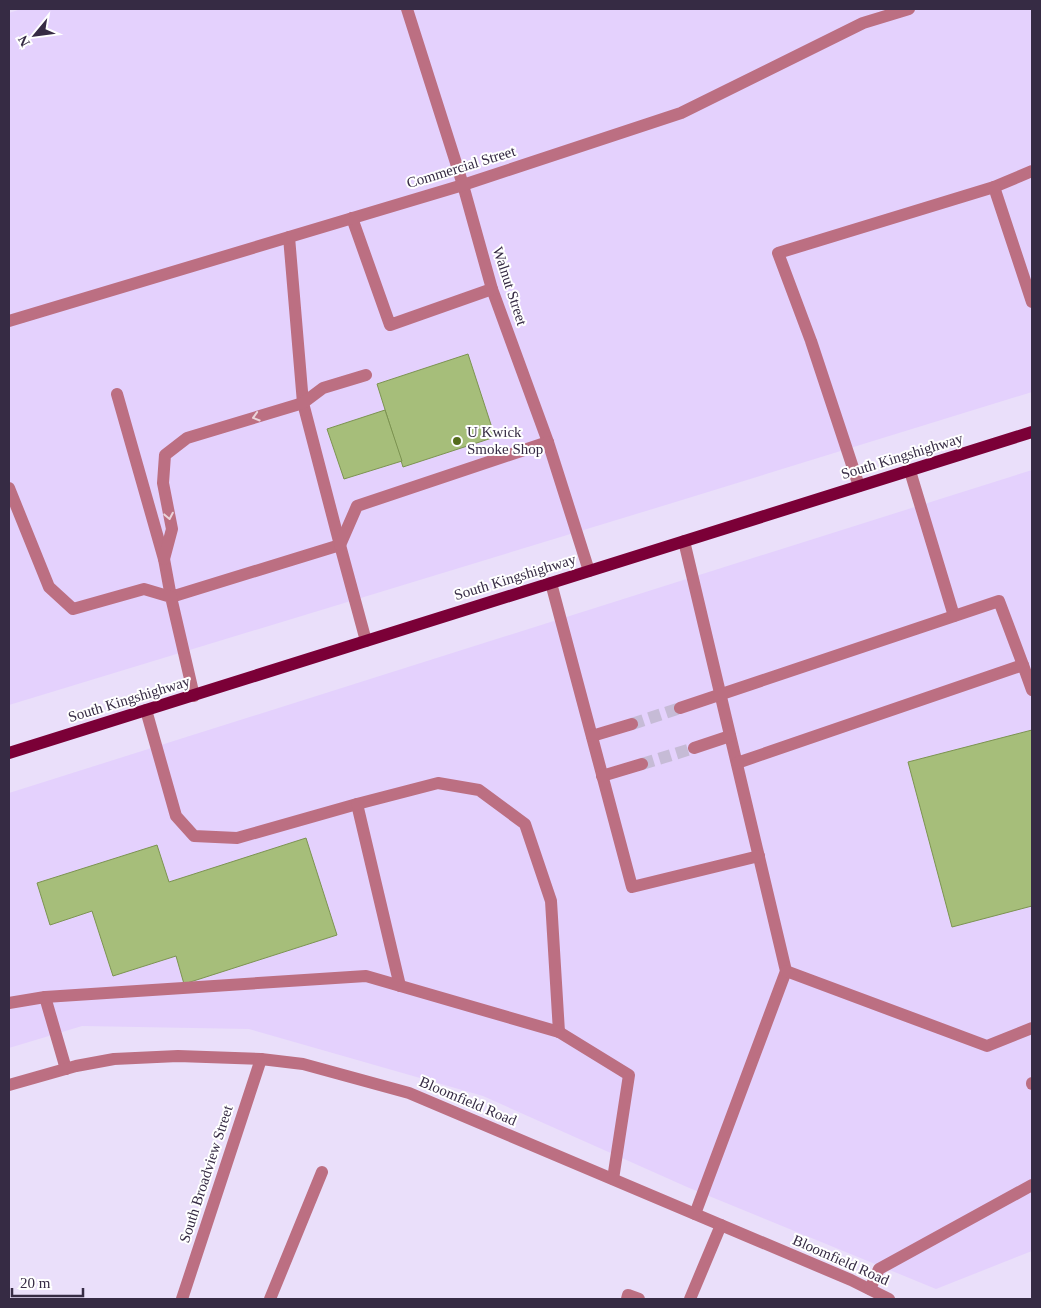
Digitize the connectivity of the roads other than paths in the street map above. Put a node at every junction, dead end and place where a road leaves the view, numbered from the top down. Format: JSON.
{"nodes":[{"id":1,"x":407,"y":9,"type":"edge"},
{"id":2,"x":909,"y":9,"type":"edge"},
{"id":3,"x":1032,"y":171,"type":"edge"},
{"id":4,"x":462,"y":184,"type":"junction"},
{"id":5,"x":994,"y":187,"type":"junction"},
{"id":6,"x":352,"y":218,"type":"junction"},
{"id":7,"x":289,"y":237,"type":"junction"},
{"id":8,"x":492,"y":288,"type":"junction"},
{"id":9,"x":1032,"y":302,"type":"edge"},
{"id":10,"x":9,"y":321,"type":"edge"},
{"id":11,"x":366,"y":375,"type":"dead end"},
{"id":12,"x":116,"y":394,"type":"dead end"},
{"id":13,"x":303,"y":403,"type":"junction"},
{"id":14,"x":1032,"y":432,"type":"edge"},
{"id":15,"x":548,"y":442,"type":"junction"},
{"id":16,"x":910,"y":470,"type":"junction"},
{"id":17,"x":859,"y":486,"type":"junction"},
{"id":18,"x":9,"y":488,"type":"edge"},
{"id":19,"x":684,"y":541,"type":"junction"},
{"id":20,"x":340,"y":545,"type":"junction"},
{"id":21,"x":164,"y":559,"type":"junction"},
{"id":22,"x":589,"y":571,"type":"junction"},
{"id":23,"x":551,"y":583,"type":"junction"},
{"id":24,"x":171,"y":597,"type":"junction"},
{"id":25,"x":954,"y":616,"type":"junction"},
{"id":26,"x":366,"y":641,"type":"junction"},
{"id":27,"x":1023,"y":665,"type":"junction"},
{"id":28,"x":1032,"y":690,"type":"edge"},
{"id":29,"x":722,"y":694,"type":"junction"},
{"id":30,"x":194,"y":696,"type":"junction"},
{"id":31,"x":680,"y":708,"type":"tunnel mouth"},
{"id":32,"x":146,"y":710,"type":"junction"},
{"id":33,"x":632,"y":724,"type":"tunnel mouth"},
{"id":34,"x":592,"y":736,"type":"junction"},
{"id":35,"x":730,"y":736,"type":"junction"},
{"id":36,"x":694,"y":748,"type":"tunnel mouth"},
{"id":37,"x":9,"y":754,"type":"edge"},
{"id":38,"x":737,"y":763,"type":"junction"},
{"id":39,"x":642,"y":764,"type":"tunnel mouth"},
{"id":40,"x":602,"y":776,"type":"junction"},
{"id":41,"x":357,"y":804,"type":"junction"},
{"id":42,"x":759,"y":856,"type":"junction"},
{"id":43,"x":786,"y":971,"type":"junction"},
{"id":44,"x":400,"y":986,"type":"junction"},
{"id":45,"x":45,"y":997,"type":"junction"},
{"id":46,"x":9,"y":1003,"type":"edge"},
{"id":47,"x":1032,"y":1028,"type":"edge"},
{"id":48,"x":559,"y":1032,"type":"junction"},
{"id":49,"x":261,"y":1059,"type":"junction"},
{"id":50,"x":66,"y":1069,"type":"junction"},
{"id":51,"x":9,"y":1085,"type":"edge"},
{"id":52,"x":322,"y":1172,"type":"dead end"},
{"id":53,"x":613,"y":1179,"type":"junction"},
{"id":54,"x":1032,"y":1185,"type":"edge"},
{"id":55,"x":695,"y":1214,"type":"junction"},
{"id":56,"x":721,"y":1225,"type":"junction"},
{"id":57,"x":870,"y":1289,"type":"junction"},
{"id":58,"x":182,"y":1299,"type":"edge"},
{"id":59,"x":270,"y":1299,"type":"edge"},
{"id":60,"x":627,"y":1299,"type":"edge"},
{"id":61,"x":639,"y":1299,"type":"edge"},
{"id":62,"x":690,"y":1299,"type":"edge"},
{"id":63,"x":889,"y":1299,"type":"edge"}],
"edges":[{"from":1,"to":4,"type":"street","name":"Walnut Street"},
{"from":2,"to":4,"type":"street","name":"Commercial Street"},
{"from":3,"to":5,"type":"street"},
{"from":4,"to":6,"type":"street","name":"Commercial Street"},
{"from":4,"to":8,"type":"street","name":"Walnut Street"},
{"from":5,"to":9,"type":"street"},
{"from":5,"to":17,"type":"street"},
{"from":6,"to":7,"type":"street","name":"Commercial Street"},
{"from":6,"to":8,"type":"street"},
{"from":7,"to":10,"type":"street","name":"Commercial Street"},
{"from":7,"to":13,"type":"street"},
{"from":8,"to":15,"type":"street","name":"Walnut Street"},
{"from":11,"to":13,"type":"street"},
{"from":12,"to":21,"type":"street"},
{"from":13,"to":20,"type":"street"},
{"from":13,"to":21,"type":"street","one_way":true},
{"from":14,"to":16,"type":"main road","name":"South Kingshighway"},
{"from":15,"to":20,"type":"street"},
{"from":15,"to":22,"type":"street","name":"Walnut Street"},
{"from":16,"to":17,"type":"main road","name":"South Kingshighway"},
{"from":16,"to":25,"type":"street"},
{"from":17,"to":19,"type":"main road","name":"South Kingshighway"},
{"from":18,"to":24,"type":"street"},
{"from":19,"to":22,"type":"main road","name":"South Kingshighway"},
{"from":19,"to":29,"type":"street"},
{"from":20,"to":24,"type":"street"},
{"from":20,"to":26,"type":"street"},
{"from":21,"to":24,"type":"street"},
{"from":22,"to":23,"type":"main road","name":"South Kingshighway"},
{"from":23,"to":26,"type":"main road","name":"South Kingshighway"},
{"from":23,"to":34,"type":"street"},
{"from":24,"to":30,"type":"street"},
{"from":25,"to":27,"type":"street"},
{"from":25,"to":29,"type":"street"},
{"from":26,"to":30,"type":"main road","name":"South Kingshighway"},
{"from":27,"to":28,"type":"street"},
{"from":27,"to":38,"type":"street"},
{"from":29,"to":31,"type":"street"},
{"from":29,"to":35,"type":"street"},
{"from":30,"to":32,"type":"main road","name":"South Kingshighway"},
{"from":32,"to":37,"type":"main road","name":"South Kingshighway"},
{"from":32,"to":41,"type":"street"},
{"from":33,"to":34,"type":"street"},
{"from":34,"to":40,"type":"street"},
{"from":35,"to":36,"type":"street"},
{"from":35,"to":38,"type":"street"},
{"from":38,"to":42,"type":"street"},
{"from":39,"to":40,"type":"street"},
{"from":40,"to":42,"type":"street"},
{"from":41,"to":44,"type":"street"},
{"from":41,"to":48,"type":"street"},
{"from":42,"to":43,"type":"street"},
{"from":43,"to":47,"type":"street"},
{"from":43,"to":55,"type":"street"},
{"from":44,"to":45,"type":"street"},
{"from":44,"to":48,"type":"street"},
{"from":45,"to":46,"type":"street"},
{"from":45,"to":50,"type":"street"},
{"from":48,"to":53,"type":"street"},
{"from":49,"to":50,"type":"street","name":"Bloomfield Road"},
{"from":49,"to":53,"type":"street","name":"Bloomfield Road"},
{"from":49,"to":58,"type":"street","name":"South Broadview Street"},
{"from":50,"to":51,"type":"street","name":"Bloomfield Road"},
{"from":52,"to":59,"type":"street"},
{"from":53,"to":55,"type":"street","name":"Bloomfield Road"},
{"from":54,"to":57,"type":"street"},
{"from":55,"to":56,"type":"street","name":"Bloomfield Road"},
{"from":56,"to":57,"type":"street","name":"Bloomfield Road"},
{"from":56,"to":62,"type":"street"},
{"from":57,"to":63,"type":"street","name":"Bloomfield Road"},
{"from":60,"to":61,"type":"street"}]}
